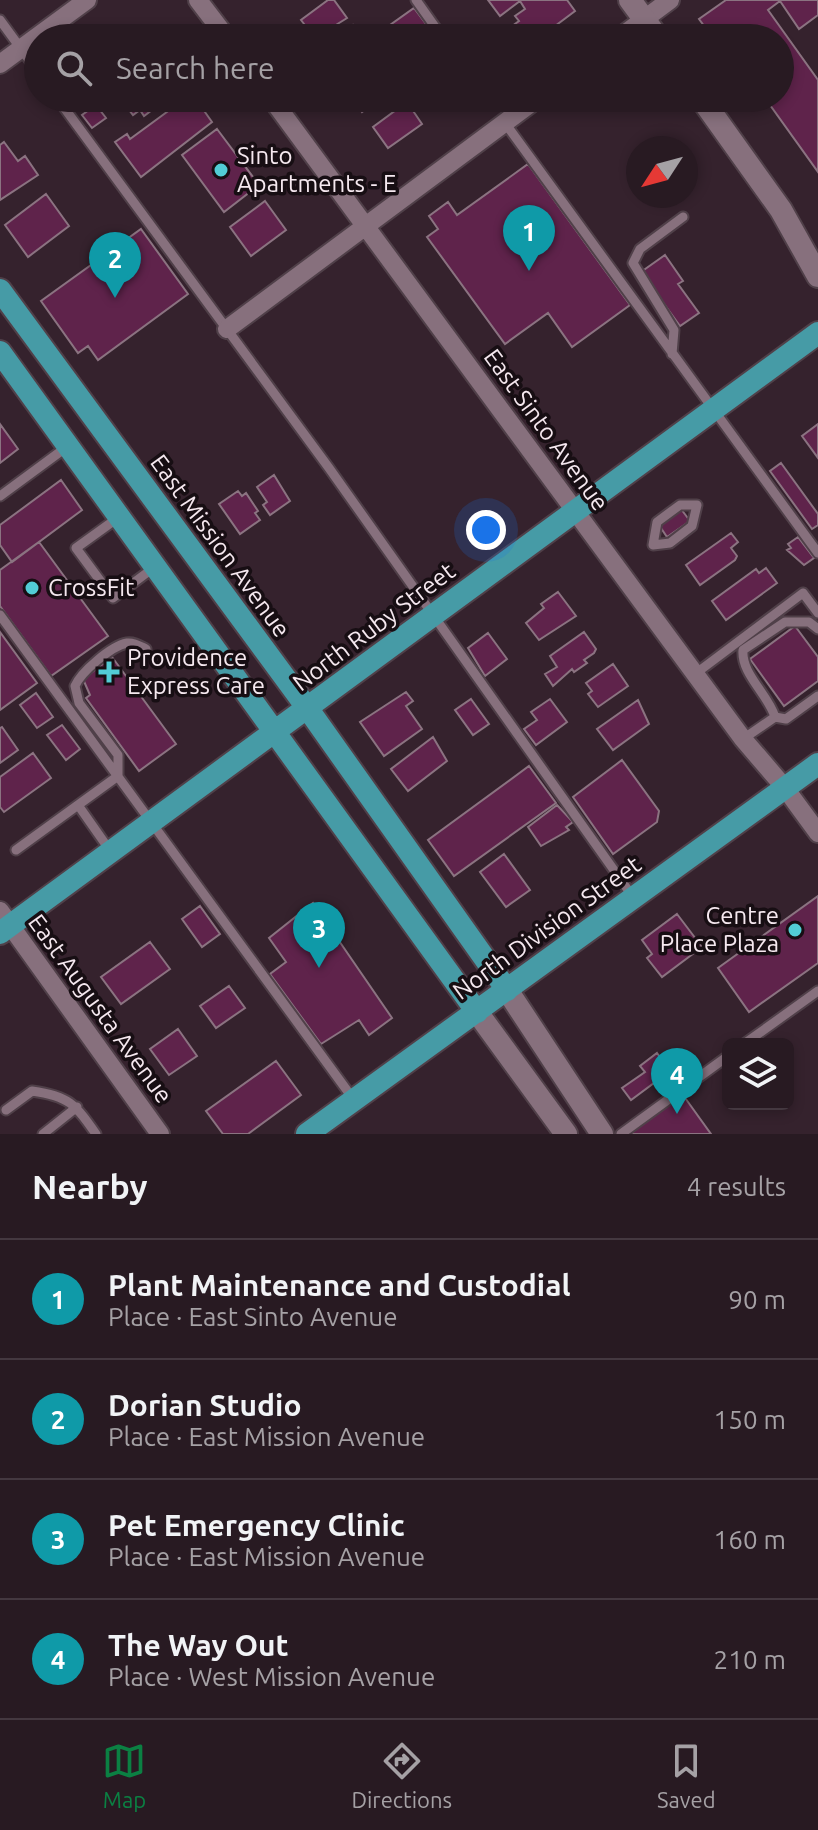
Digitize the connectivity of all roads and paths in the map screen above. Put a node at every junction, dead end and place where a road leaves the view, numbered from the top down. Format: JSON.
{"nodes":[{"id":1,"x":87,"y":0,"type":"edge"},
{"id":2,"x":198,"y":0,"type":"edge"},
{"id":3,"x":416,"y":0,"type":"edge"},
{"id":4,"x":630,"y":0,"type":"edge"},
{"id":5,"x":670,"y":0,"type":"edge"},
{"id":6,"x":644,"y":19,"type":"junction"},
{"id":7,"x":0,"y":20,"type":"edge"},
{"id":8,"x":55,"y":24,"type":"edge"},
{"id":9,"x":216,"y":24,"type":"edge"},
{"id":10,"x":433,"y":24,"type":"edge"},
{"id":11,"x":637,"y":24,"type":"edge"},
{"id":12,"x":648,"y":24,"type":"edge"},
{"id":13,"x":24,"y":47,"type":"edge"},
{"id":14,"x":21,"y":49,"type":"junction"},
{"id":15,"x":24,"y":53,"type":"edge"},
{"id":16,"x":0,"y":64,"type":"edge"},
{"id":17,"x":67,"y":112,"type":"edge"},
{"id":18,"x":281,"y":112,"type":"edge"},
{"id":19,"x":519,"y":112,"type":"edge"},
{"id":20,"x":711,"y":112,"type":"edge"},
{"id":21,"x":505,"y":122,"type":"junction"},
{"id":22,"x":781,"y":210,"type":"junction"},
{"id":23,"x":683,"y":217,"type":"dead end"},
{"id":24,"x":365,"y":226,"type":"junction"},
{"id":25,"x":818,"y":246,"type":"edge"},
{"id":26,"x":818,"y":276,"type":"edge"},
{"id":27,"x":0,"y":290,"type":"edge"},
{"id":28,"x":227,"y":329,"type":"junction"},
{"id":29,"x":818,"y":333,"type":"edge"},
{"id":30,"x":0,"y":352,"type":"edge"},
{"id":31,"x":672,"y":354,"type":"junction"},
{"id":32,"x":712,"y":410,"type":"junction"},
{"id":33,"x":68,"y":446,"type":"junction"},
{"id":34,"x":0,"y":496,"type":"edge"},
{"id":35,"x":697,"y":505,"type":"joint"},
{"id":36,"x":575,"y":509,"type":"junction"},
{"id":37,"x":120,"y":516,"type":"junction"},
{"id":38,"x":818,"y":553,"type":"edge"},
{"id":39,"x":156,"y":566,"type":"junction"},
{"id":40,"x":818,"y":613,"type":"edge"},
{"id":41,"x":0,"y":615,"type":"edge"},
{"id":42,"x":433,"y":616,"type":"junction"},
{"id":43,"x":818,"y":629,"type":"edge"},
{"id":44,"x":146,"y":649,"type":"dead end"},
{"id":45,"x":694,"y":674,"type":"junction"},
{"id":46,"x":818,"y":696,"type":"edge"},
{"id":47,"x":308,"y":709,"type":"junction"},
{"id":48,"x":775,"y":717,"type":"junction"},
{"id":49,"x":276,"y":731,"type":"junction"},
{"id":50,"x":743,"y":739,"type":"junction"},
{"id":51,"x":818,"y":764,"type":"edge"},
{"id":52,"x":118,"y":776,"type":"junction"},
{"id":53,"x":785,"y":788,"type":"junction"},
{"id":54,"x":78,"y":805,"type":"junction"},
{"id":55,"x":152,"y":821,"type":"junction"},
{"id":56,"x":818,"y":833,"type":"edge"},
{"id":57,"x":16,"y":850,"type":"dead end"},
{"id":58,"x":111,"y":852,"type":"junction"},
{"id":59,"x":634,"y":898,"type":"junction"},
{"id":60,"x":4,"y":924,"type":"edge"},
{"id":61,"x":507,"y":990,"type":"junction"},
{"id":62,"x":818,"y":991,"type":"edge"},
{"id":63,"x":477,"y":1012,"type":"junction"},
{"id":64,"x":752,"y":1038,"type":"edge"},
{"id":65,"x":722,"y":1060,"type":"edge"},
{"id":66,"x":354,"y":1100,"type":"junction"},
{"id":67,"x":77,"y":1107,"type":"junction"},
{"id":68,"x":6,"y":1110,"type":"dead end"},
{"id":69,"x":57,"y":1130,"type":"edge"},
{"id":70,"x":43,"y":1134,"type":"edge"},
{"id":71,"x":96,"y":1134,"type":"edge"},
{"id":72,"x":160,"y":1134,"type":"edge"},
{"id":73,"x":307,"y":1134,"type":"edge"},
{"id":74,"x":566,"y":1134,"type":"edge"},
{"id":75,"x":602,"y":1134,"type":"edge"},
{"id":76,"x":621,"y":1134,"type":"edge"}],
"edges":[{"from":1,"to":8,"type":"street"},
{"from":2,"to":9,"type":"street"},
{"from":3,"to":10,"type":"lane"},
{"from":4,"to":6,"type":"main road"},
{"from":5,"to":6,"type":"street"},
{"from":6,"to":11,"type":"street"},
{"from":6,"to":12,"type":"main road"},
{"from":7,"to":14,"type":"lane"},
{"from":13,"to":14,"type":"street"},
{"from":14,"to":15,"type":"lane"},
{"from":14,"to":16,"type":"street"},
{"from":17,"to":28,"type":"lane"},
{"from":18,"to":24,"type":"street","name":"East Sinto Avenue"},
{"from":19,"to":21,"type":"street"},
{"from":20,"to":22,"type":"main road"},
{"from":21,"to":24,"type":"street"},
{"from":21,"to":31,"type":"lane"},
{"from":22,"to":25,"type":"main road"},
{"from":22,"to":26,"type":"main road"},
{"from":23,"to":31,"type":"lane"},
{"from":24,"to":28,"type":"street"},
{"from":24,"to":36,"type":"street","name":"East Sinto Avenue"},
{"from":27,"to":47,"type":"main road","name":"East Mission Avenue"},
{"from":28,"to":42,"type":"lane"},
{"from":29,"to":32,"type":"main road","name":"North Ruby Street"},
{"from":30,"to":33,"type":"main road"},
{"from":31,"to":32,"type":"lane"},
{"from":32,"to":36,"type":"main road","name":"North Ruby Street"},
{"from":32,"to":38,"type":"lane"},
{"from":33,"to":34,"type":"lane"},
{"from":33,"to":37,"type":"main road"},
{"from":35,"to":35,"type":"lane"},
{"from":36,"to":42,"type":"main road","name":"North Ruby Street"},
{"from":36,"to":45,"type":"street","name":"East Sinto Avenue"},
{"from":37,"to":39,"type":"main road"},
{"from":37,"to":39,"type":"lane"},
{"from":39,"to":49,"type":"main road"},
{"from":40,"to":45,"type":"lane"},
{"from":41,"to":52,"type":"lane"},
{"from":42,"to":47,"type":"main road","name":"North Ruby Street"},
{"from":42,"to":59,"type":"lane"},
{"from":43,"to":48,"type":"lane"},
{"from":44,"to":52,"type":"lane"},
{"from":45,"to":50,"type":"street","name":"East Sinto Avenue"},
{"from":46,"to":48,"type":"lane"},
{"from":47,"to":49,"type":"main road","name":"North Ruby Street"},
{"from":47,"to":61,"type":"main road","name":"East Mission Avenue"},
{"from":48,"to":50,"type":"lane"},
{"from":49,"to":55,"type":"main road","name":"North Ruby Street"},
{"from":49,"to":63,"type":"main road"},
{"from":50,"to":53,"type":"street","name":"East Sinto Avenue"},
{"from":51,"to":53,"type":"main road","name":"North Division Street"},
{"from":52,"to":54,"type":"lane"},
{"from":52,"to":55,"type":"lane"},
{"from":53,"to":56,"type":"street","name":"East Sinto Avenue"},
{"from":53,"to":59,"type":"main road","name":"North Division Street"},
{"from":54,"to":57,"type":"lane"},
{"from":54,"to":58,"type":"lane"},
{"from":55,"to":58,"type":"main road","name":"North Ruby Street"},
{"from":55,"to":66,"type":"lane"},
{"from":58,"to":60,"type":"main road","name":"North Ruby Street"},
{"from":59,"to":61,"type":"main road","name":"North Division Street"},
{"from":60,"to":72,"type":"street","name":"East Augusta Avenue"},
{"from":61,"to":63,"type":"main road","name":"North Division Street"},
{"from":61,"to":75,"type":"main road"},
{"from":62,"to":64,"type":"lane"},
{"from":63,"to":66,"type":"main road","name":"North Division Street"},
{"from":63,"to":74,"type":"main road"},
{"from":65,"to":76,"type":"lane"},
{"from":66,"to":73,"type":"main road","name":"North Division Street"},
{"from":67,"to":68,"type":"lane"},
{"from":67,"to":69,"type":"lane"},
{"from":67,"to":71,"type":"lane"},
{"from":69,"to":70,"type":"lane"}]}
